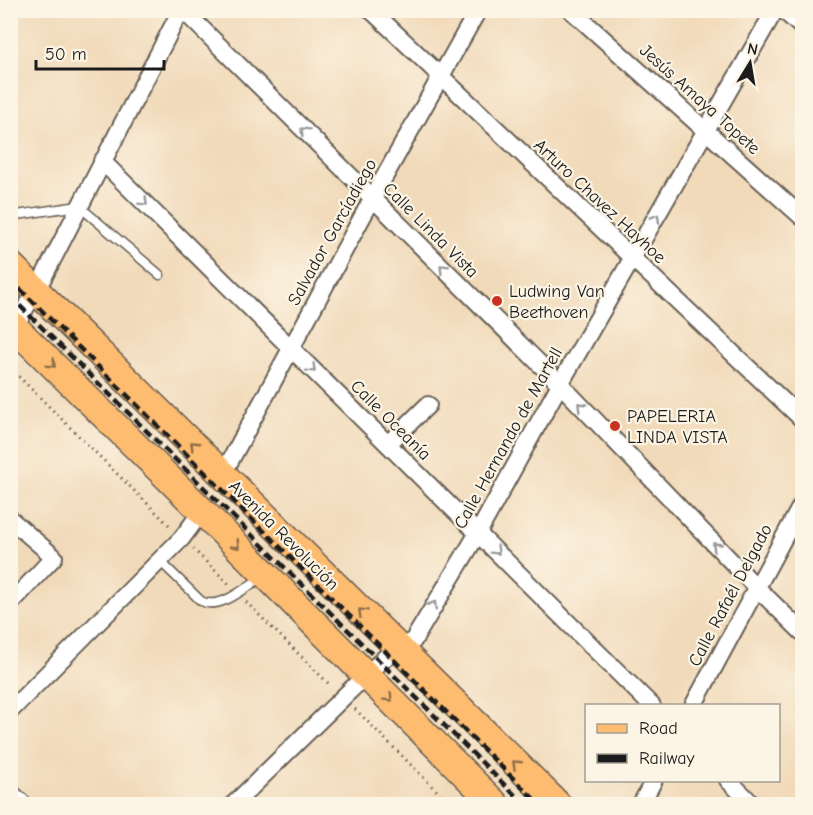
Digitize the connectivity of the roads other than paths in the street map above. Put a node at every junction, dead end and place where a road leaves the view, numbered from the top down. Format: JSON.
{"nodes":[{"id":1,"x":182,"y":10,"type":"edge"},
{"id":2,"x":371,"y":10,"type":"edge"},
{"id":3,"x":478,"y":10,"type":"edge"},
{"id":4,"x":572,"y":10,"type":"edge"},
{"id":5,"x":775,"y":10,"type":"edge"},
{"id":6,"x":783,"y":10,"type":"edge"},
{"id":7,"x":802,"y":27,"type":"edge"},
{"id":8,"x":441,"y":76,"type":"junction"},
{"id":9,"x":706,"y":130,"type":"junction"},
{"id":10,"x":102,"y":161,"type":"junction"},
{"id":11,"x":372,"y":199,"type":"junction"},
{"id":12,"x":79,"y":206,"type":"junction"},
{"id":13,"x":10,"y":216,"type":"edge"},
{"id":14,"x":802,"y":217,"type":"edge"},
{"id":15,"x":632,"y":258,"type":"junction"},
{"id":16,"x":10,"y":265,"type":"edge"},
{"id":17,"x":160,"y":275,"type":"dead end"},
{"id":18,"x":36,"y":290,"type":"junction"},
{"id":19,"x":12,"y":328,"type":"edge"},
{"id":20,"x":291,"y":348,"type":"junction"},
{"id":21,"x":560,"y":384,"type":"junction"},
{"id":22,"x":428,"y":405,"type":"dead end"},
{"id":23,"x":802,"y":419,"type":"edge"},
{"id":24,"x":388,"y":444,"type":"junction"},
{"id":25,"x":223,"y":474,"type":"junction"},
{"id":26,"x":802,"y":504,"type":"edge"},
{"id":27,"x":202,"y":511,"type":"junction"},
{"id":28,"x":10,"y":519,"type":"edge"},
{"id":29,"x":478,"y":533,"type":"junction"},
{"id":30,"x":159,"y":560,"type":"junction"},
{"id":31,"x":265,"y":575,"type":"junction"},
{"id":32,"x":756,"y":587,"type":"junction"},
{"id":33,"x":10,"y":604,"type":"edge"},
{"id":34,"x":802,"y":632,"type":"edge"},
{"id":35,"x":397,"y":647,"type":"junction"},
{"id":36,"x":366,"y":675,"type":"junction"},
{"id":37,"x":651,"y":704,"type":"edge"},
{"id":38,"x":694,"y":704,"type":"edge"},
{"id":39,"x":10,"y":711,"type":"edge"},
{"id":40,"x":653,"y":782,"type":"edge"},
{"id":41,"x":730,"y":782,"type":"edge"},
{"id":42,"x":234,"y":804,"type":"edge"},
{"id":43,"x":495,"y":804,"type":"edge"},
{"id":44,"x":557,"y":804,"type":"edge"},
{"id":45,"x":641,"y":804,"type":"edge"},
{"id":46,"x":752,"y":804,"type":"edge"}],
"edges":[{"from":1,"to":10,"type":"street"},
{"from":11,"to":1,"type":"street","name":"Calle Linda Vista","one_way":true},
{"from":2,"to":8,"type":"street","name":"Arturo Chavez Hayhoe"},
{"from":3,"to":8,"type":"street","name":"Salvador Garcíadiego"},
{"from":4,"to":9,"type":"street","name":"Jesús Amaya Topete"},
{"from":5,"to":9,"type":"street","name":"Calle Hernando de Martell"},
{"from":6,"to":7,"type":"street"},
{"from":8,"to":11,"type":"street","name":"Salvador Garcíadiego"},
{"from":8,"to":15,"type":"street","name":"Arturo Chavez Hayhoe"},
{"from":9,"to":14,"type":"street","name":"Jesús Amaya Topete"},
{"from":15,"to":9,"type":"street","name":"Calle Hernando de Martell","one_way":true},
{"from":10,"to":12,"type":"street"},
{"from":10,"to":20,"type":"street","name":"Calle Oceanía","one_way":true},
{"from":11,"to":20,"type":"street","name":"Salvador Garcíadiego"},
{"from":21,"to":11,"type":"street","name":"Calle Linda Vista","one_way":true},
{"from":12,"to":13,"type":"lane"},
{"from":12,"to":17,"type":"lane"},
{"from":12,"to":18,"type":"street"},
{"from":15,"to":21,"type":"street","name":"Calle Hernando de Martell"},
{"from":15,"to":23,"type":"street","name":"Arturo Chavez Hayhoe"},
{"from":16,"to":18,"type":"main road","name":"Avenida Revolución"},
{"from":18,"to":19,"type":"street"},
{"from":25,"to":18,"type":"main road","name":"Avenida Revolución","one_way":true},
{"from":19,"to":27,"type":"main road","one_way":true},
{"from":20,"to":24,"type":"street","name":"Calle Oceanía","one_way":true},
{"from":20,"to":25,"type":"street","name":"Salvador Garcíadiego"},
{"from":21,"to":29,"type":"street","name":"Calle Hernando de Martell"},
{"from":32,"to":21,"type":"street","name":"Calle Linda Vista","one_way":true},
{"from":22,"to":24,"type":"street"},
{"from":24,"to":29,"type":"street","name":"Calle Oceanía"},
{"from":35,"to":25,"type":"main road","name":"Avenida Revolución","one_way":true},
{"from":26,"to":32,"type":"street","name":"Calle Rafaél Delgado"},
{"from":27,"to":30,"type":"street"},
{"from":27,"to":31,"type":"main road","one_way":true},
{"from":28,"to":33,"type":"street"},
{"from":35,"to":29,"type":"street","name":"Calle Hernando de Martell","one_way":true},
{"from":29,"to":37,"type":"street","name":"Calle Oceanía","one_way":true},
{"from":30,"to":31,"type":"lane"},
{"from":30,"to":39,"type":"street"},
{"from":31,"to":36,"type":"main road"},
{"from":32,"to":34,"type":"street","name":"Calle Linda Vista"},
{"from":32,"to":38,"type":"street","name":"Calle Rafaél Delgado"},
{"from":35,"to":36,"type":"street","name":"Calle Hernando de Martell"},
{"from":44,"to":35,"type":"main road","name":"Avenida Revolución","one_way":true},
{"from":36,"to":42,"type":"street","name":"Calle Hernando de Martell"},
{"from":36,"to":43,"type":"main road","one_way":true},
{"from":40,"to":45,"type":"street"},
{"from":41,"to":46,"type":"street"}]}
